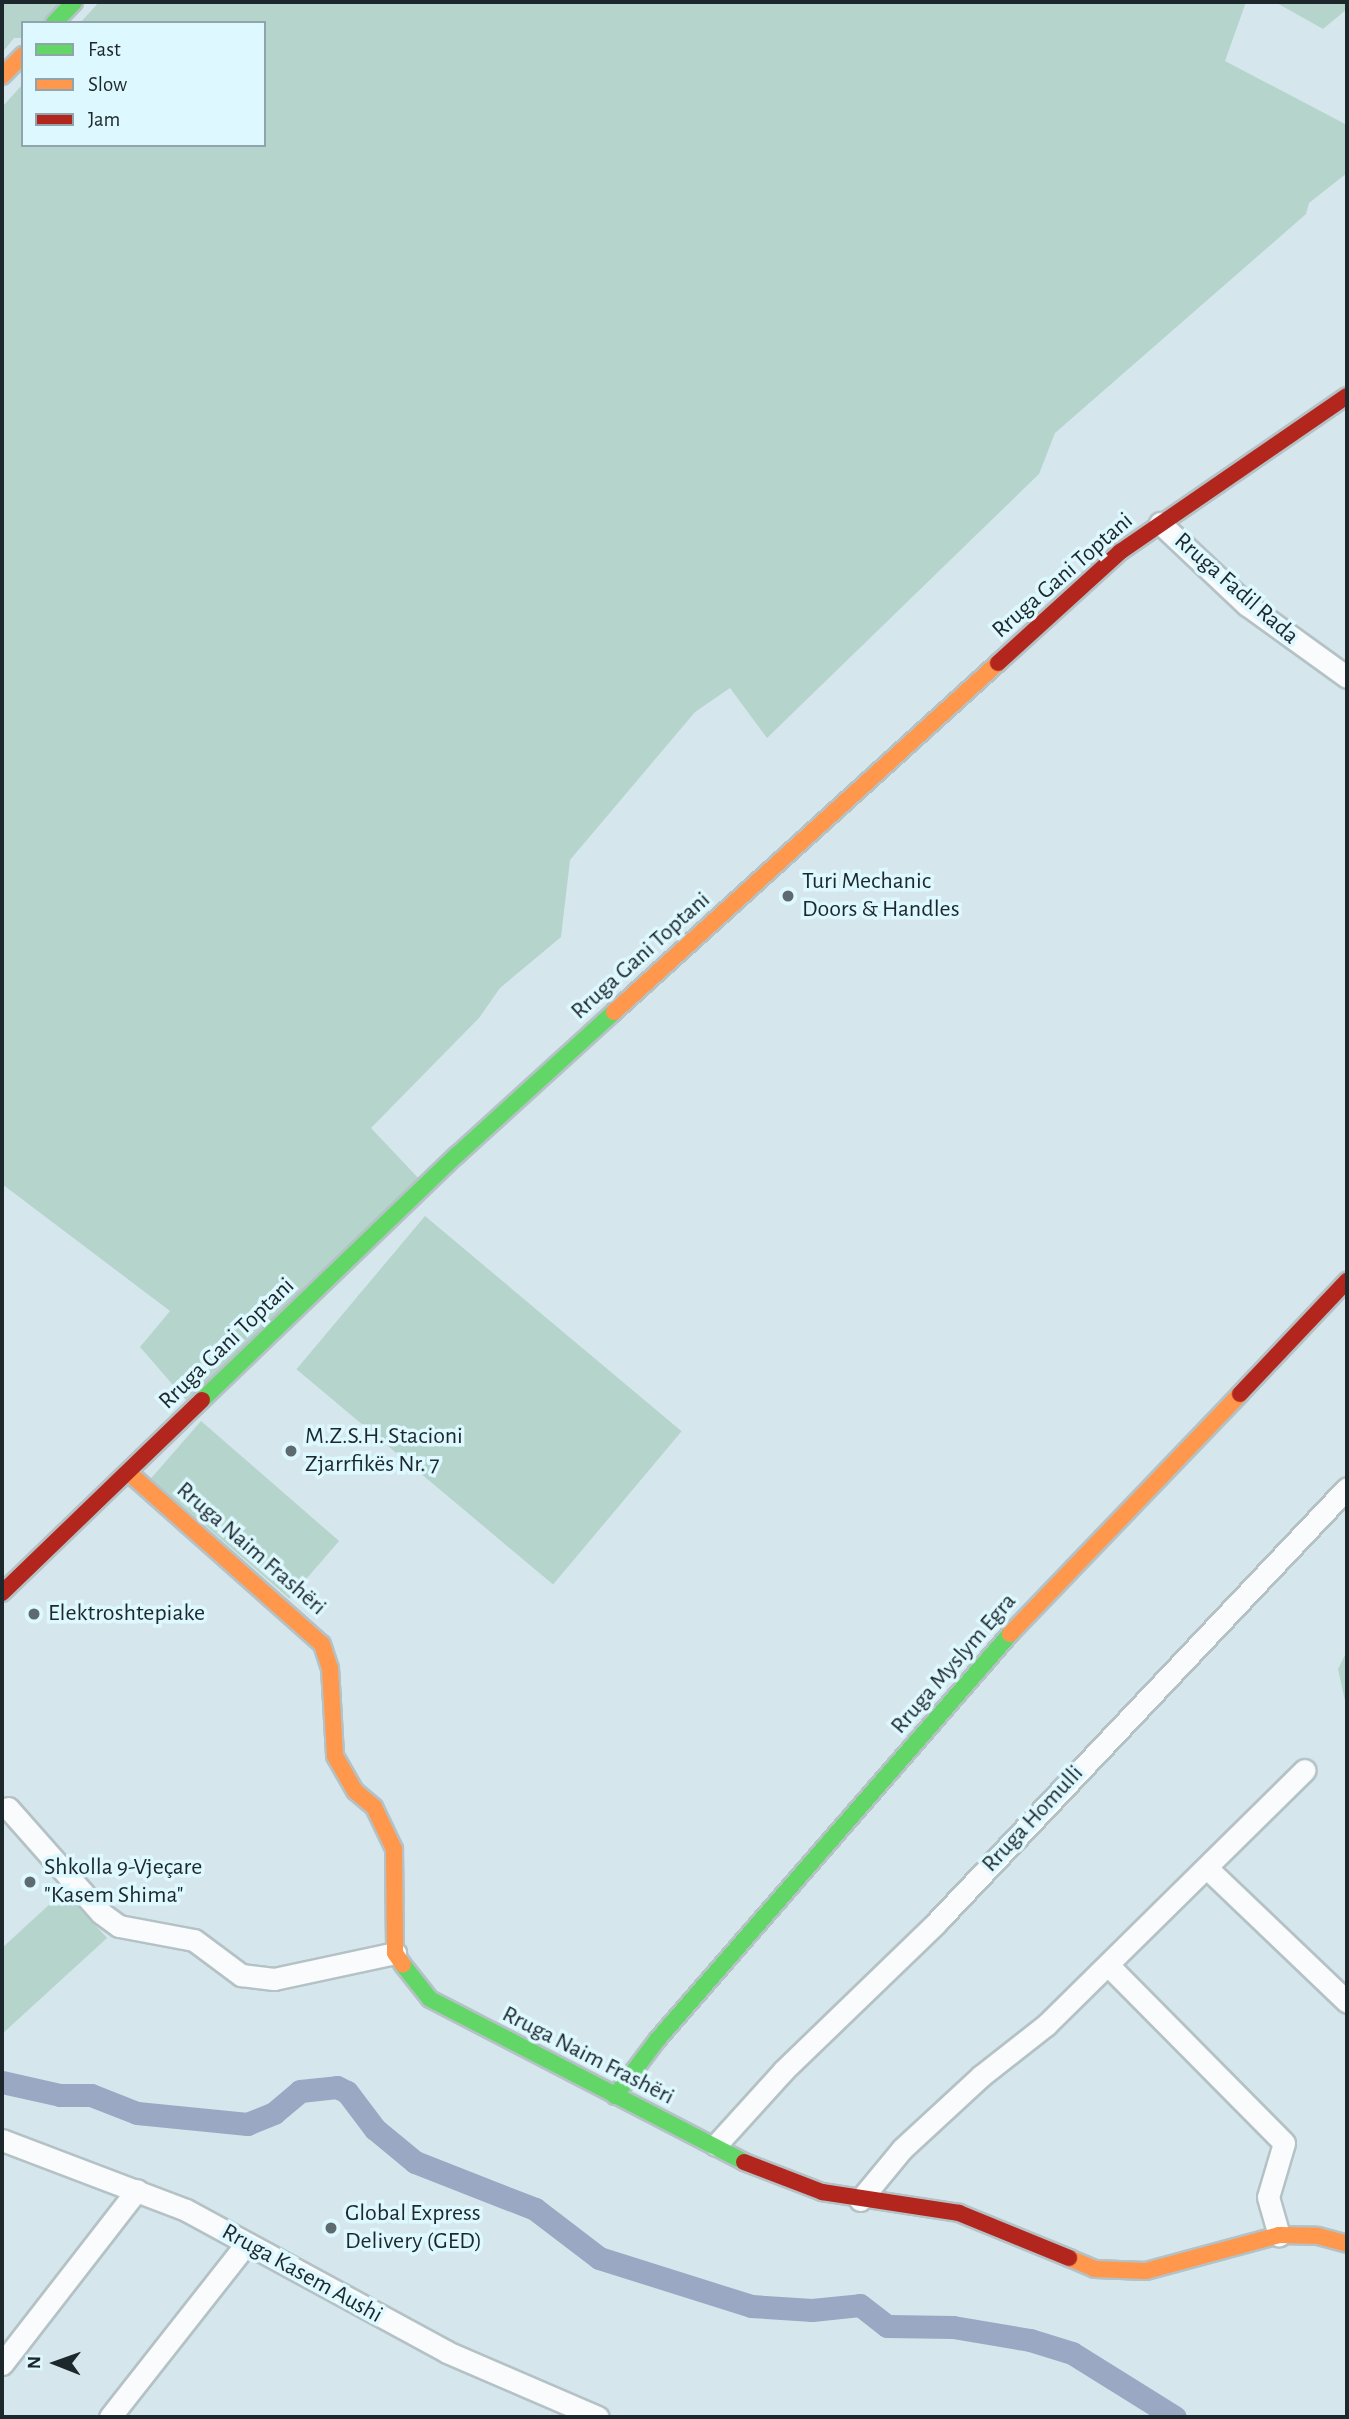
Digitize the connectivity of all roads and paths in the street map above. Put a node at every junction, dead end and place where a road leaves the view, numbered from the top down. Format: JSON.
{"nodes":[{"id":1,"x":74,"y":2,"type":"edge"},
{"id":2,"x":56,"y":21,"type":"edge"},
{"id":3,"x":21,"y":57,"type":"edge"},
{"id":4,"x":2,"y":76,"type":"edge"},
{"id":5,"x":1347,"y":396,"type":"edge"},
{"id":6,"x":1160,"y":523,"type":"junction"},
{"id":7,"x":1347,"y":677,"type":"edge"},
{"id":8,"x":1347,"y":1280,"type":"edge"},
{"id":9,"x":128,"y":1472,"type":"junction"},
{"id":10,"x":1347,"y":1489,"type":"edge"},
{"id":11,"x":2,"y":1593,"type":"edge"},
{"id":12,"x":1305,"y":1770,"type":"dead end"},
{"id":13,"x":8,"y":1808,"type":"dead end"},
{"id":14,"x":1208,"y":1869,"type":"junction"},
{"id":15,"x":395,"y":1953,"type":"junction"},
{"id":16,"x":1108,"y":1965,"type":"junction"},
{"id":17,"x":1347,"y":2002,"type":"edge"},
{"id":18,"x":615,"y":2096,"type":"junction"},
{"id":19,"x":2,"y":2140,"type":"edge"},
{"id":20,"x":716,"y":2145,"type":"junction"},
{"id":21,"x":137,"y":2190,"type":"junction"},
{"id":22,"x":860,"y":2200,"type":"junction"},
{"id":23,"x":1279,"y":2235,"type":"junction"},
{"id":24,"x":246,"y":2244,"type":"junction"},
{"id":25,"x":1347,"y":2244,"type":"edge"},
{"id":26,"x":2,"y":2364,"type":"edge"},
{"id":27,"x":110,"y":2417,"type":"edge"},
{"id":28,"x":598,"y":2417,"type":"edge"}],
"edges":[{"from":1,"to":2,"type":"street"},
{"from":3,"to":4,"type":"street"},
{"from":5,"to":6,"type":"street","name":"Rruga Gani Toptani"},
{"from":6,"to":7,"type":"street","name":"Rruga Fadil Rada"},
{"from":6,"to":9,"type":"street","name":"Rruga Gani Toptani"},
{"from":8,"to":18,"type":"street","name":"Rruga Myslym Egra"},
{"from":9,"to":11,"type":"street","name":"Rruga Gani Toptani"},
{"from":9,"to":15,"type":"street","name":"Rruga Naim Frashëri"},
{"from":10,"to":20,"type":"street","name":"Rruga Homulli"},
{"from":12,"to":14,"type":"street"},
{"from":13,"to":15,"type":"street"},
{"from":14,"to":16,"type":"street"},
{"from":14,"to":17,"type":"street"},
{"from":15,"to":18,"type":"street","name":"Rruga Naim Frashëri"},
{"from":16,"to":22,"type":"street"},
{"from":16,"to":23,"type":"street"},
{"from":18,"to":20,"type":"street","name":"Rruga Naim Frashëri"},
{"from":19,"to":21,"type":"street","name":"Rruga Kasem Aushi"},
{"from":20,"to":22,"type":"street","name":"Rruga Naim Frashëri"},
{"from":21,"to":24,"type":"street","name":"Rruga Kasem Aushi"},
{"from":21,"to":26,"type":"street"},
{"from":22,"to":23,"type":"street","name":"Rruga Naim Frashëri"},
{"from":23,"to":25,"type":"street","name":"Rruga Naim Frashëri"},
{"from":24,"to":27,"type":"street"},
{"from":24,"to":28,"type":"street","name":"Rruga Kasem Aushi"}]}
